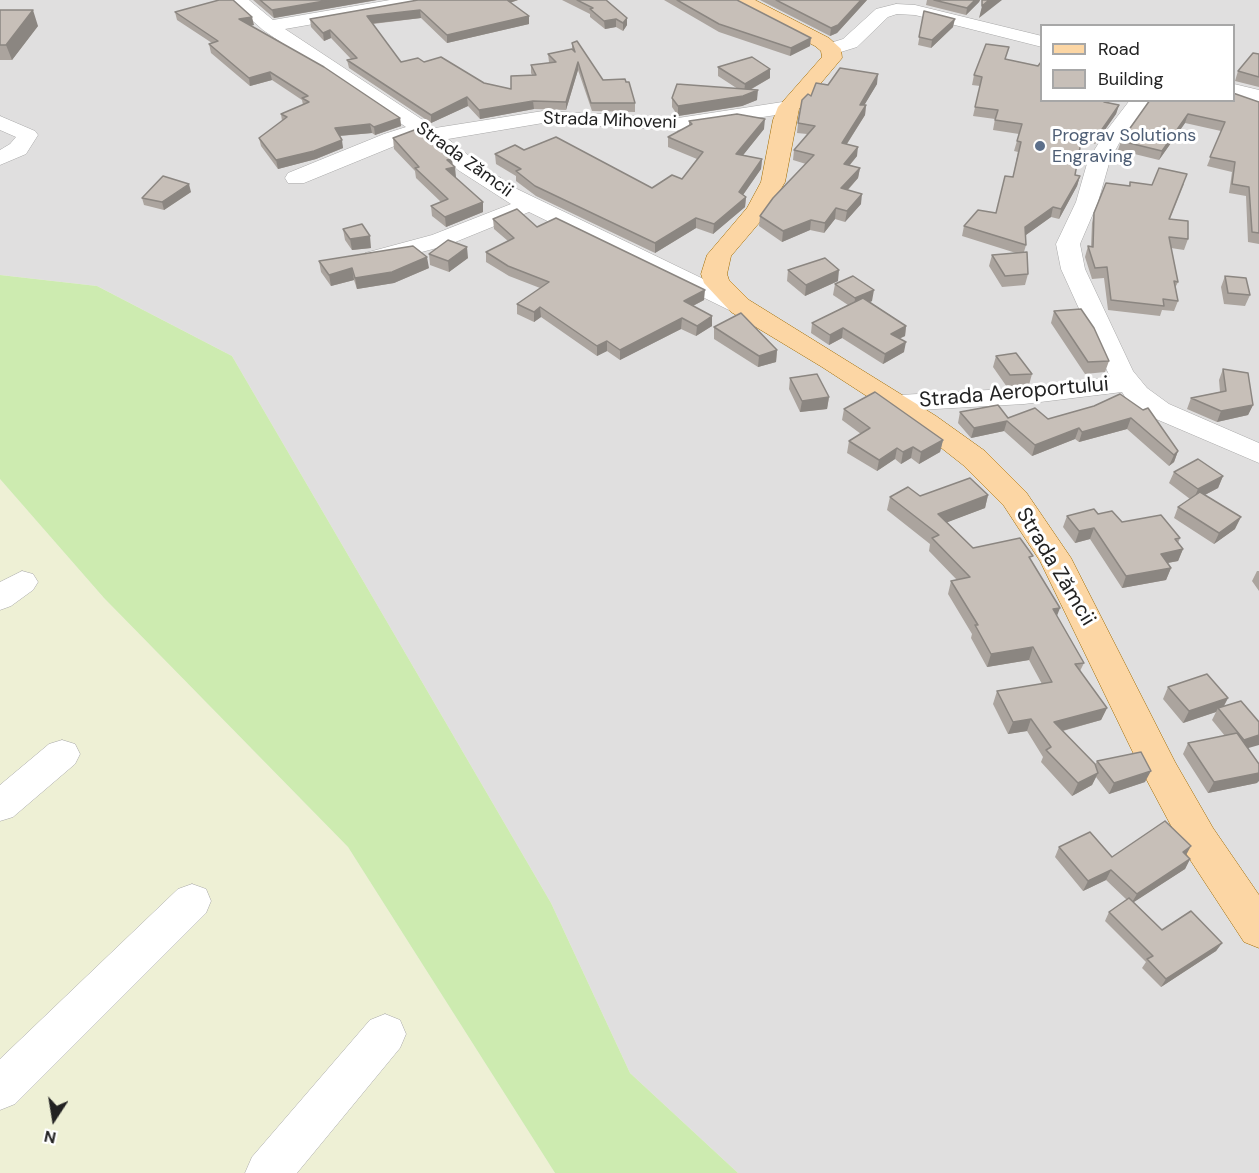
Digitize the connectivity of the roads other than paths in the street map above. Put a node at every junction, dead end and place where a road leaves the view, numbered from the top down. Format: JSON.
{"nodes":[{"id":1,"x":238,"y":0,"type":"edge"},
{"id":2,"x":422,"y":0,"type":"edge"},
{"id":3,"x":741,"y":0,"type":"edge"},
{"id":4,"x":884,"y":6,"type":"edge"},
{"id":5,"x":269,"y":26,"type":"junction"},
{"id":6,"x":1040,"y":42,"type":"edge"},
{"id":7,"x":831,"y":49,"type":"junction"},
{"id":8,"x":1235,"y":90,"type":"edge"},
{"id":9,"x":1259,"y":96,"type":"edge"},
{"id":10,"x":1140,"y":102,"type":"edge"},
{"id":11,"x":789,"y":107,"type":"junction"},
{"id":12,"x":0,"y":122,"type":"edge"},
{"id":13,"x":427,"y":132,"type":"junction"},
{"id":14,"x":399,"y":136,"type":"junction"},
{"id":15,"x":356,"y":137,"type":"dead end"},
{"id":16,"x":0,"y":159,"type":"edge"},
{"id":17,"x":296,"y":178,"type":"dead end"},
{"id":18,"x":528,"y":205,"type":"junction"},
{"id":19,"x":719,"y":255,"type":"junction"},
{"id":20,"x":352,"y":261,"type":"edge"},
{"id":21,"x":680,"y":277,"type":"junction"},
{"id":22,"x":740,"y":306,"type":"junction"},
{"id":23,"x":1128,"y":383,"type":"junction"},
{"id":24,"x":900,"y":403,"type":"junction"},
{"id":25,"x":1259,"y":454,"type":"edge"},
{"id":26,"x":62,"y":754,"type":"dead end"},
{"id":27,"x":0,"y":806,"type":"edge"},
{"id":28,"x":192,"y":901,"type":"dead end"},
{"id":29,"x":1259,"y":929,"type":"edge"},
{"id":30,"x":385,"y":1034,"type":"dead end"},
{"id":31,"x":0,"y":1089,"type":"edge"},
{"id":32,"x":268,"y":1173,"type":"edge"}],
"edges":[{"from":1,"to":5,"type":"street","name":"Strada Zămcii"},
{"from":2,"to":5,"type":"street"},
{"from":3,"to":7,"type":"main road"},
{"from":4,"to":6,"type":"street"},
{"from":4,"to":7,"type":"street"},
{"from":5,"to":13,"type":"street","name":"Strada Zămcii"},
{"from":7,"to":11,"type":"main road"},
{"from":8,"to":9,"type":"street"},
{"from":10,"to":23,"type":"street","name":"Strada Aeroportului"},
{"from":11,"to":13,"type":"street","name":"Strada Mihoveni"},
{"from":11,"to":19,"type":"main road"},
{"from":12,"to":16,"type":"street"},
{"from":13,"to":14,"type":"street","name":"Strada Mihoveni"},
{"from":13,"to":18,"type":"street","name":"Strada Zămcii"},
{"from":14,"to":15,"type":"street"},
{"from":14,"to":17,"type":"street"},
{"from":18,"to":20,"type":"street"},
{"from":18,"to":21,"type":"street","name":"Strada Zămcii"},
{"from":19,"to":21,"type":"street"},
{"from":19,"to":22,"type":"main road","name":"Strada Zămcii"},
{"from":21,"to":22,"type":"street","name":"Strada Zămcii"},
{"from":22,"to":24,"type":"main road","name":"Strada Zămcii"},
{"from":23,"to":24,"type":"street","name":"Strada Aeroportului"},
{"from":23,"to":25,"type":"street","name":"Strada Aeroportului"},
{"from":24,"to":29,"type":"main road","name":"Strada Zămcii"},
{"from":26,"to":27,"type":"street"},
{"from":28,"to":31,"type":"street"},
{"from":30,"to":32,"type":"street"}]}
